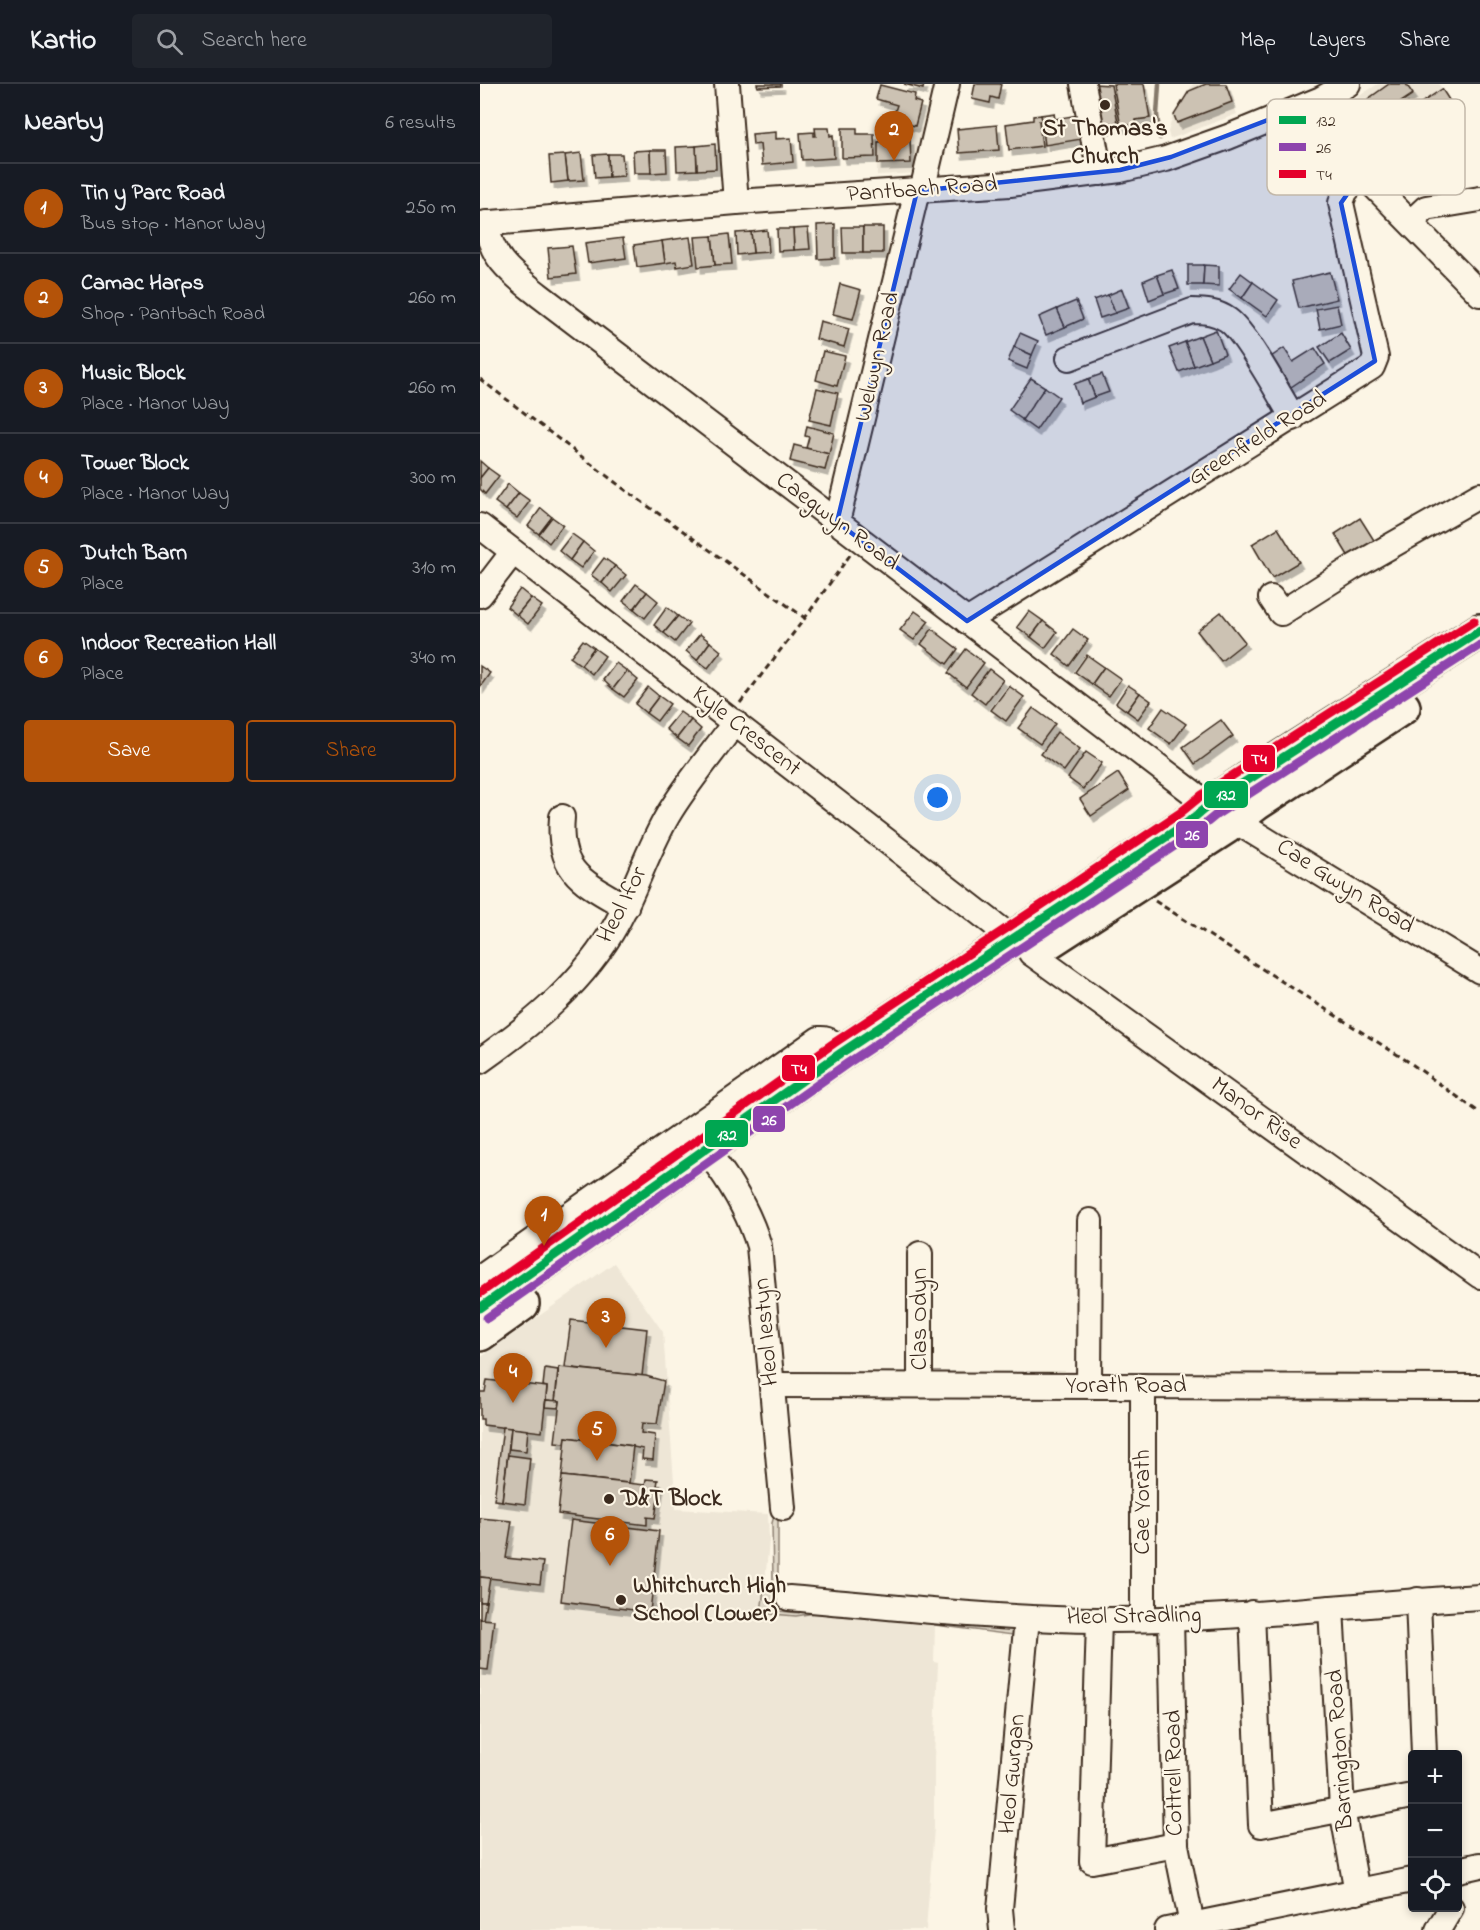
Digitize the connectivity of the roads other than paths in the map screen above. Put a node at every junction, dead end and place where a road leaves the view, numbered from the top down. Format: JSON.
{"nodes":[{"id":1,"x":727,"y":84,"type":"edge"},
{"id":2,"x":947,"y":84,"type":"edge"},
{"id":3,"x":1083,"y":84,"type":"edge"},
{"id":4,"x":1348,"y":84,"type":"edge"},
{"id":5,"x":1319,"y":99,"type":"edge"},
{"id":6,"x":1267,"y":121,"type":"edge"},
{"id":7,"x":1100,"y":173,"type":"junction"},
{"id":8,"x":920,"y":191,"type":"junction"},
{"id":9,"x":1344,"y":195,"type":"edge"},
{"id":10,"x":1385,"y":195,"type":"edge"},
{"id":11,"x":1480,"y":199,"type":"edge"},
{"id":12,"x":736,"y":202,"type":"junction"},
{"id":13,"x":1411,"y":222,"type":"junction"},
{"id":14,"x":484,"y":224,"type":"edge"},
{"id":15,"x":1480,"y":294,"type":"edge"},
{"id":16,"x":1069,"y":358,"type":"dead end"},
{"id":17,"x":1293,"y":417,"type":"junction"},
{"id":18,"x":1480,"y":495,"type":"edge"},
{"id":19,"x":837,"y":522,"type":"junction"},
{"id":20,"x":480,"y":526,"type":"edge"},
{"id":21,"x":513,"y":552,"type":"junction"},
{"id":22,"x":480,"y":595,"type":"edge"},
{"id":23,"x":1271,"y":598,"type":"dead end"},
{"id":24,"x":967,"y":621,"type":"junction"},
{"id":25,"x":1480,"y":631,"type":"edge"},
{"id":26,"x":1480,"y":657,"type":"edge"},
{"id":27,"x":735,"y":716,"type":"junction"},
{"id":28,"x":1222,"y":813,"type":"junction"},
{"id":29,"x":562,"y":817,"type":"dead end"},
{"id":30,"x":626,"y":907,"type":"junction"},
{"id":31,"x":1022,"y":945,"type":"junction"},
{"id":32,"x":1480,"y":971,"type":"edge"},
{"id":33,"x":841,"y":1053,"type":"junction"},
{"id":34,"x":480,"y":1061,"type":"edge"},
{"id":35,"x":718,"y":1166,"type":"junction"},
{"id":36,"x":1090,"y":1221,"type":"dead end"},
{"id":37,"x":920,"y":1254,"type":"dead end"},
{"id":38,"x":1480,"y":1276,"type":"edge"},
{"id":39,"x":480,"y":1278,"type":"edge"},
{"id":40,"x":480,"y":1308,"type":"edge"},
{"id":41,"x":480,"y":1334,"type":"edge"},
{"id":42,"x":772,"y":1384,"type":"junction"},
{"id":43,"x":920,"y":1385,"type":"junction"},
{"id":44,"x":1089,"y":1386,"type":"junction"},
{"id":45,"x":1143,"y":1386,"type":"junction"},
{"id":46,"x":1480,"y":1387,"type":"edge"},
{"id":47,"x":783,"y":1508,"type":"dead end"},
{"id":48,"x":1480,"y":1597,"type":"edge"},
{"id":49,"x":789,"y":1598,"type":"dead end"},
{"id":50,"x":1418,"y":1600,"type":"junction"},
{"id":51,"x":1331,"y":1608,"type":"junction"},
{"id":52,"x":1252,"y":1613,"type":"junction"},
{"id":53,"x":1027,"y":1618,"type":"junction"},
{"id":54,"x":1171,"y":1618,"type":"junction"},
{"id":55,"x":1143,"y":1619,"type":"junction"},
{"id":56,"x":1099,"y":1620,"type":"junction"},
{"id":57,"x":1424,"y":1750,"type":"edge"},
{"id":58,"x":1408,"y":1797,"type":"edge"},
{"id":59,"x":1342,"y":1809,"type":"junction"},
{"id":60,"x":1176,"y":1845,"type":"junction"},
{"id":61,"x":1408,"y":1881,"type":"edge"},
{"id":62,"x":1357,"y":1892,"type":"junction"},
{"id":63,"x":1449,"y":1912,"type":"edge"},
{"id":64,"x":1192,"y":1925,"type":"junction"},
{"id":65,"x":1002,"y":1930,"type":"edge"},
{"id":66,"x":1167,"y":1930,"type":"edge"},
{"id":67,"x":1438,"y":1930,"type":"edge"}],
"edges":[{"from":1,"to":12,"type":"street"},
{"from":2,"to":8,"type":"street","name":"Welwyn Road"},
{"from":3,"to":7,"type":"street"},
{"from":4,"to":5,"type":"street","name":"Pantbach Road"},
{"from":6,"to":7,"type":"street","name":"Pantbach Road"},
{"from":7,"to":8,"type":"street","name":"Pantbach Road"},
{"from":8,"to":12,"type":"street","name":"Pantbach Road"},
{"from":8,"to":19,"type":"street","name":"Welwyn Road"},
{"from":9,"to":17,"type":"street","name":"Greenfield Road"},
{"from":10,"to":13,"type":"street"},
{"from":11,"to":13,"type":"street"},
{"from":12,"to":14,"type":"street","name":"Pantbach Road"},
{"from":13,"to":15,"type":"street"},
{"from":14,"to":19,"type":"street","name":"Caegwyn Road"},
{"from":16,"to":17,"type":"street"},
{"from":17,"to":24,"type":"street","name":"Greenfield Road"},
{"from":18,"to":23,"type":"street"},
{"from":19,"to":24,"type":"street","name":"Caegwyn Road"},
{"from":20,"to":21,"type":"street","name":"Kyle Crescent"},
{"from":21,"to":22,"type":"street"},
{"from":21,"to":27,"type":"street","name":"Kyle Crescent"},
{"from":24,"to":28,"type":"street","name":"Caegwyn Road"},
{"from":25,"to":28,"type":"highway"},
{"from":26,"to":28,"type":"highway"},
{"from":27,"to":30,"type":"street","name":"Heol Ifor"},
{"from":27,"to":31,"type":"street","name":"Kyle Crescent"},
{"from":28,"to":31,"type":"highway"},
{"from":28,"to":32,"type":"street","name":"Cae Gwyn Road"},
{"from":29,"to":30,"type":"street"},
{"from":30,"to":34,"type":"street","name":"Heol Ifor"},
{"from":31,"to":33,"type":"highway"},
{"from":31,"to":35,"type":"highway"},
{"from":31,"to":38,"type":"street","name":"Manor Rise"},
{"from":33,"to":39,"type":"street"},
{"from":33,"to":40,"type":"highway"},
{"from":35,"to":41,"type":"highway"},
{"from":35,"to":42,"type":"street","name":"Heol Iestyn"},
{"from":36,"to":44,"type":"street"},
{"from":37,"to":43,"type":"street","name":"Clas Odyn"},
{"from":42,"to":43,"type":"street","name":"Yorath Road"},
{"from":42,"to":47,"type":"street","name":"Heol Iestyn"},
{"from":43,"to":44,"type":"street","name":"Yorath Road"},
{"from":44,"to":45,"type":"street","name":"Yorath Road"},
{"from":45,"to":46,"type":"street","name":"Yorath Road"},
{"from":45,"to":55,"type":"street","name":"Cae Yorath"},
{"from":48,"to":50,"type":"street","name":"Heol Stradling"},
{"from":49,"to":53,"type":"street","name":"Heol Stradling"},
{"from":50,"to":51,"type":"street","name":"Heol Stradling"},
{"from":50,"to":57,"type":"street"},
{"from":51,"to":52,"type":"street","name":"Heol Stradling"},
{"from":51,"to":59,"type":"street","name":"Barrington Road"},
{"from":52,"to":54,"type":"street","name":"Heol Stradling"},
{"from":52,"to":59,"type":"street"},
{"from":53,"to":56,"type":"street","name":"Heol Stradling"},
{"from":53,"to":65,"type":"street","name":"Heol Gwrgan"},
{"from":54,"to":55,"type":"street","name":"Heol Stradling"},
{"from":54,"to":60,"type":"street","name":"Cottrell Road"},
{"from":55,"to":56,"type":"street","name":"Heol Stradling"},
{"from":56,"to":60,"type":"street"},
{"from":58,"to":59,"type":"street"},
{"from":59,"to":62,"type":"street","name":"Barrington Road"},
{"from":60,"to":64,"type":"street","name":"Cottrell Road"},
{"from":61,"to":62,"type":"street"},
{"from":62,"to":64,"type":"street"},
{"from":63,"to":67,"type":"street"},
{"from":64,"to":66,"type":"street"}]}
